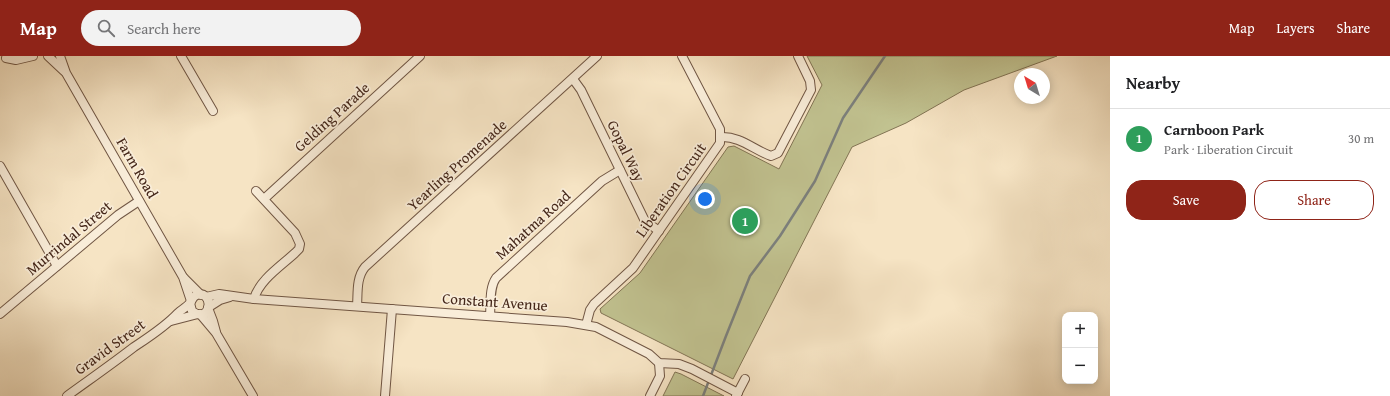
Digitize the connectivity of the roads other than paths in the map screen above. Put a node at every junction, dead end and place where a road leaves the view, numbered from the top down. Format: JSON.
{"nodes":[{"id":1,"x":15,"y":56,"type":"edge"},
{"id":2,"x":33,"y":56,"type":"edge"},
{"id":3,"x":48,"y":56,"type":"edge"},
{"id":4,"x":60,"y":56,"type":"edge"},
{"id":5,"x":181,"y":56,"type":"edge"},
{"id":6,"x":420,"y":56,"type":"edge"},
{"id":7,"x":597,"y":56,"type":"edge"},
{"id":8,"x":682,"y":56,"type":"edge"},
{"id":9,"x":798,"y":56,"type":"edge"},
{"id":10,"x":3,"y":59,"type":"edge"},
{"id":11,"x":66,"y":73,"type":"junction"},
{"id":12,"x":573,"y":79,"type":"junction"},
{"id":13,"x":213,"y":111,"type":"dead end"},
{"id":14,"x":721,"y":137,"type":"junction"},
{"id":15,"x":0,"y":166,"type":"edge"},
{"id":16,"x":620,"y":170,"type":"junction"},
{"id":17,"x":3,"y":177,"type":"edge"},
{"id":18,"x":256,"y":191,"type":"dead end"},
{"id":19,"x":264,"y":199,"type":"junction"},
{"id":20,"x":139,"y":201,"type":"junction"},
{"id":21,"x":659,"y":231,"type":"junction"},
{"id":22,"x":57,"y":266,"type":"junction"},
{"id":23,"x":183,"y":277,"type":"junction"},
{"id":24,"x":203,"y":296,"type":"junction"},
{"id":25,"x":233,"y":296,"type":"junction"},
{"id":26,"x":254,"y":299,"type":"junction"},
{"id":27,"x":190,"y":302,"type":"junction"},
{"id":28,"x":357,"y":306,"type":"junction"},
{"id":29,"x":209,"y":308,"type":"junction"},
{"id":30,"x":392,"y":308,"type":"junction"},
{"id":31,"x":0,"y":314,"type":"edge"},
{"id":32,"x":199,"y":314,"type":"junction"},
{"id":33,"x":490,"y":316,"type":"junction"},
{"id":34,"x":170,"y":321,"type":"junction"},
{"id":35,"x":586,"y":325,"type":"junction"},
{"id":36,"x":216,"y":333,"type":"junction"},
{"id":37,"x":659,"y":363,"type":"junction"},
{"id":38,"x":745,"y":379,"type":"dead end"},
{"id":39,"x":737,"y":394,"type":"edge"},
{"id":40,"x":67,"y":396,"type":"edge"},
{"id":41,"x":253,"y":396,"type":"edge"},
{"id":42,"x":385,"y":396,"type":"edge"},
{"id":43,"x":650,"y":396,"type":"edge"}],
"edges":[{"from":1,"to":10,"type":"street"},
{"from":2,"to":10,"type":"street"},
{"from":3,"to":11,"type":"street","name":"Farm Road"},
{"from":4,"to":11,"type":"street","name":"Farm Road"},
{"from":5,"to":13,"type":"street"},
{"from":6,"to":19,"type":"street","name":"Gelding Parade"},
{"from":7,"to":12,"type":"street","name":"Yearling Promenade"},
{"from":8,"to":14,"type":"street","name":"Liberation Circuit"},
{"from":9,"to":14,"type":"street"},
{"from":11,"to":20,"type":"street","name":"Farm Road"},
{"from":12,"to":16,"type":"street","name":"Gopal Way"},
{"from":12,"to":28,"type":"street","name":"Yearling Promenade"},
{"from":14,"to":21,"type":"street","name":"Liberation Circuit"},
{"from":15,"to":17,"type":"street"},
{"from":16,"to":21,"type":"street","name":"Gopal Way"},
{"from":16,"to":33,"type":"street","name":"Mahatma Road"},
{"from":17,"to":22,"type":"street"},
{"from":18,"to":19,"type":"street"},
{"from":19,"to":26,"type":"street"},
{"from":20,"to":22,"type":"street","name":"Murrindal Street"},
{"from":20,"to":23,"type":"street","name":"Farm Road"},
{"from":21,"to":35,"type":"street","name":"Liberation Circuit"},
{"from":22,"to":31,"type":"street","name":"Murrindal Street"},
{"from":23,"to":24,"type":"street","name":"Farm Road"},
{"from":23,"to":27,"type":"street","name":"Farm Road"},
{"from":24,"to":25,"type":"street","name":"Constant Avenue"},
{"from":24,"to":27,"type":"street"},
{"from":24,"to":29,"type":"street"},
{"from":25,"to":26,"type":"street","name":"Constant Avenue"},
{"from":25,"to":29,"type":"street"},
{"from":26,"to":28,"type":"street","name":"Constant Avenue"},
{"from":27,"to":32,"type":"street"},
{"from":27,"to":34,"type":"street","name":"Gravid Street"},
{"from":28,"to":30,"type":"street","name":"Constant Avenue"},
{"from":29,"to":32,"type":"street"},
{"from":29,"to":36,"type":"street"},
{"from":30,"to":33,"type":"street","name":"Constant Avenue"},
{"from":30,"to":42,"type":"street"},
{"from":32,"to":34,"type":"street","name":"Gravid Street"},
{"from":32,"to":36,"type":"street"},
{"from":33,"to":35,"type":"street","name":"Constant Avenue"},
{"from":34,"to":40,"type":"street","name":"Gravid Street"},
{"from":35,"to":37,"type":"street","name":"Constant Avenue"},
{"from":36,"to":41,"type":"street"},
{"from":37,"to":39,"type":"street"},
{"from":37,"to":43,"type":"street"},
{"from":38,"to":39,"type":"street"}]}
